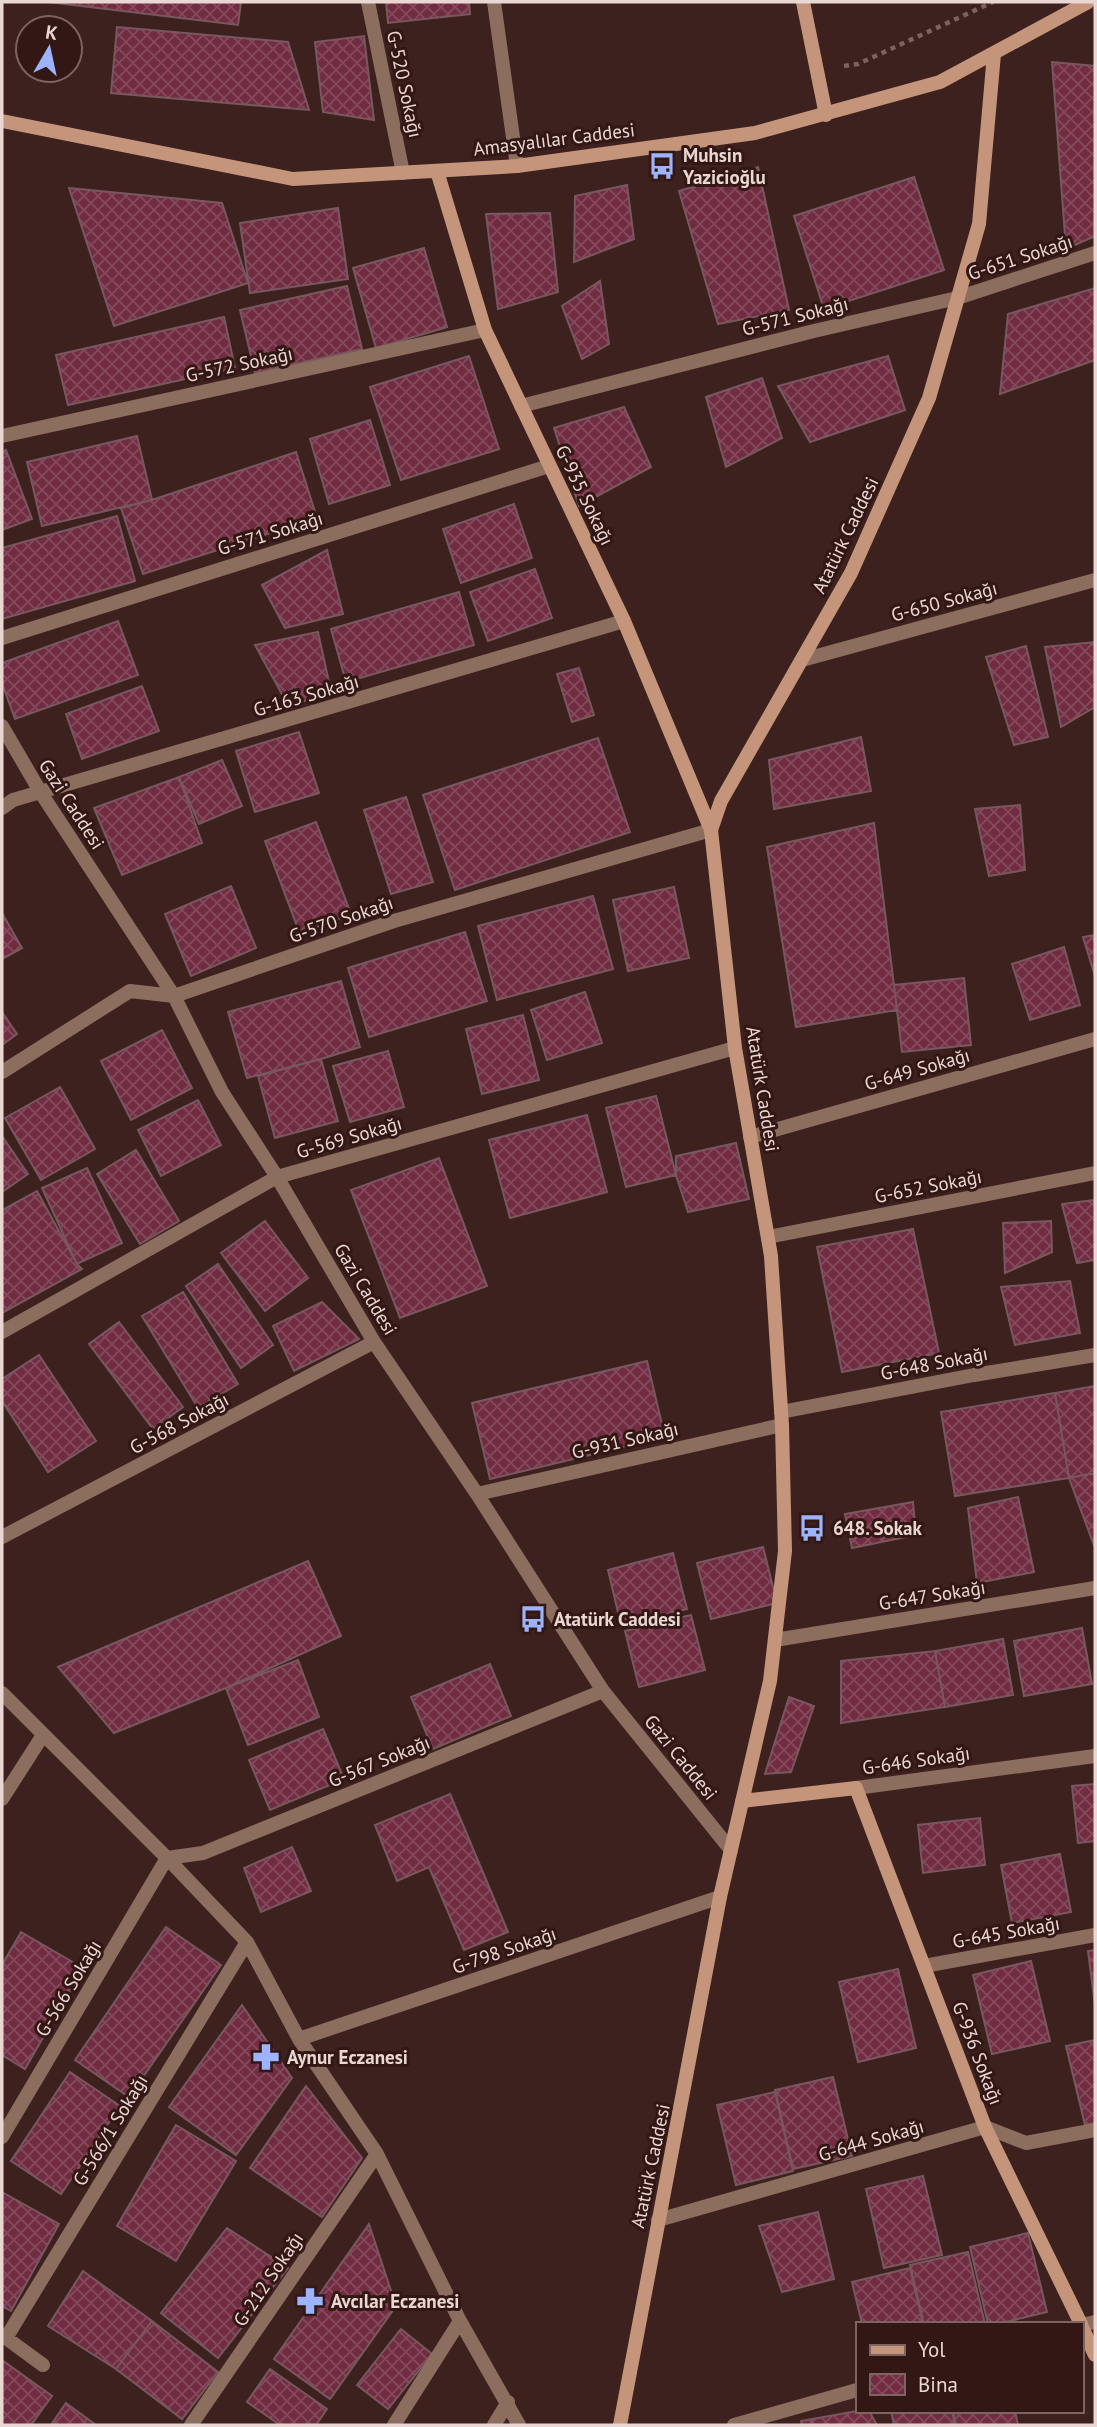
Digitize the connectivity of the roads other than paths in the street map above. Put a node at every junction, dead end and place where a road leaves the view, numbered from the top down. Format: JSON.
{"nodes":[{"id":1,"x":368,"y":2,"type":"edge"},
{"id":2,"x":494,"y":2,"type":"edge"},
{"id":3,"x":803,"y":2,"type":"edge"},
{"id":4,"x":1088,"y":2,"type":"edge"},
{"id":5,"x":994,"y":54,"type":"junction"},
{"id":6,"x":826,"y":114,"type":"junction"},
{"id":7,"x":2,"y":121,"type":"edge"},
{"id":8,"x":517,"y":166,"type":"junction"},
{"id":9,"x":437,"y":171,"type":"junction"},
{"id":10,"x":403,"y":173,"type":"junction"},
{"id":11,"x":1095,"y":253,"type":"edge"},
{"id":12,"x":957,"y":298,"type":"junction"},
{"id":13,"x":485,"y":330,"type":"junction"},
{"id":14,"x":521,"y":406,"type":"junction"},
{"id":15,"x":2,"y":436,"type":"edge"},
{"id":16,"x":549,"y":466,"type":"junction"},
{"id":17,"x":1095,"y":580,"type":"edge"},
{"id":18,"x":624,"y":621,"type":"junction"},
{"id":19,"x":2,"y":638,"type":"edge"},
{"id":20,"x":802,"y":660,"type":"junction"},
{"id":21,"x":2,"y":726,"type":"edge"},
{"id":22,"x":41,"y":793,"type":"junction"},
{"id":23,"x":2,"y":808,"type":"edge"},
{"id":24,"x":711,"y":830,"type":"junction"},
{"id":25,"x":174,"y":996,"type":"junction"},
{"id":26,"x":1095,"y":1039,"type":"edge"},
{"id":27,"x":735,"y":1048,"type":"junction"},
{"id":28,"x":2,"y":1072,"type":"edge"},
{"id":29,"x":750,"y":1137,"type":"junction"},
{"id":30,"x":1095,"y":1173,"type":"edge"},
{"id":31,"x":277,"y":1177,"type":"junction"},
{"id":32,"x":768,"y":1237,"type":"junction"},
{"id":33,"x":2,"y":1332,"type":"edge"},
{"id":34,"x":374,"y":1342,"type":"junction"},
{"id":35,"x":1095,"y":1355,"type":"edge"},
{"id":36,"x":782,"y":1418,"type":"junction"},
{"id":37,"x":477,"y":1494,"type":"junction"},
{"id":38,"x":2,"y":1537,"type":"edge"},
{"id":39,"x":1095,"y":1588,"type":"edge"},
{"id":40,"x":775,"y":1640,"type":"junction"},
{"id":41,"x":603,"y":1691,"type":"junction"},
{"id":42,"x":2,"y":1693,"type":"edge"},
{"id":43,"x":43,"y":1735,"type":"junction"},
{"id":44,"x":1095,"y":1756,"type":"edge"},
{"id":45,"x":856,"y":1788,"type":"junction"},
{"id":46,"x":2,"y":1799,"type":"edge"},
{"id":47,"x":742,"y":1801,"type":"junction"},
{"id":48,"x":731,"y":1850,"type":"junction"},
{"id":49,"x":167,"y":1858,"type":"junction"},
{"id":50,"x":720,"y":1897,"type":"junction"},
{"id":51,"x":1095,"y":1935,"type":"edge"},
{"id":52,"x":247,"y":1941,"type":"junction"},
{"id":53,"x":924,"y":1966,"type":"junction"},
{"id":54,"x":299,"y":2039,"type":"junction"},
{"id":55,"x":985,"y":2127,"type":"junction"},
{"id":56,"x":1095,"y":2130,"type":"edge"},
{"id":57,"x":2,"y":2137,"type":"edge"},
{"id":58,"x":377,"y":2154,"type":"junction"},
{"id":59,"x":658,"y":2220,"type":"junction"},
{"id":60,"x":460,"y":2321,"type":"junction"},
{"id":61,"x":1080,"y":2322,"type":"edge"},
{"id":62,"x":1083,"y":2329,"type":"edge"},
{"id":63,"x":4,"y":2336,"type":"edge"},
{"id":64,"x":1095,"y":2355,"type":"edge"},
{"id":65,"x":43,"y":2365,"type":"dead end"},
{"id":66,"x":856,"y":2390,"type":"edge"},
{"id":67,"x":508,"y":2402,"type":"junction"},
{"id":68,"x":191,"y":2425,"type":"edge"},
{"id":69,"x":394,"y":2425,"type":"edge"},
{"id":70,"x":494,"y":2425,"type":"edge"},
{"id":71,"x":519,"y":2425,"type":"edge"},
{"id":72,"x":621,"y":2425,"type":"edge"},
{"id":73,"x":734,"y":2425,"type":"edge"}],
"edges":[{"from":1,"to":10,"type":"street","name":"G-520 Sokağı"},
{"from":2,"to":8,"type":"street"},
{"from":3,"to":6,"type":"street"},
{"from":4,"to":5,"type":"street","name":"Amasyalılar Caddesi"},
{"from":5,"to":6,"type":"street","name":"Amasyalılar Caddesi"},
{"from":5,"to":12,"type":"street","name":"Atatürk Caddesi"},
{"from":6,"to":8,"type":"street","name":"Amasyalılar Caddesi"},
{"from":7,"to":10,"type":"street","name":"Amasyalılar Caddesi"},
{"from":8,"to":9,"type":"street","name":"Amasyalılar Caddesi"},
{"from":9,"to":10,"type":"street","name":"Amasyalılar Caddesi"},
{"from":9,"to":13,"type":"street","name":"G-935 Sokağı"},
{"from":11,"to":12,"type":"street","name":"G-651 Sokağı"},
{"from":12,"to":14,"type":"street","name":"G-571 Sokağı"},
{"from":12,"to":20,"type":"street","name":"Atatürk Caddesi"},
{"from":13,"to":14,"type":"street","name":"G-935 Sokağı"},
{"from":13,"to":15,"type":"street","name":"G-572 Sokağı"},
{"from":14,"to":16,"type":"street","name":"G-935 Sokağı"},
{"from":16,"to":18,"type":"street","name":"G-935 Sokağı"},
{"from":16,"to":19,"type":"street","name":"G-571 Sokağı"},
{"from":17,"to":20,"type":"street","name":"G-650 Sokağı"},
{"from":18,"to":22,"type":"street","name":"G-163 Sokağı"},
{"from":18,"to":24,"type":"street","name":"G-935 Sokağı"},
{"from":20,"to":24,"type":"street","name":"Atatürk Caddesi"},
{"from":21,"to":22,"type":"street","name":"Gazi Caddesi"},
{"from":22,"to":23,"type":"street","name":"G-163 Sokağı"},
{"from":22,"to":25,"type":"street","name":"Gazi Caddesi"},
{"from":24,"to":25,"type":"street","name":"G-570 Sokağı"},
{"from":24,"to":27,"type":"street","name":"Atatürk Caddesi"},
{"from":25,"to":28,"type":"street","name":"G-570 Sokağı"},
{"from":25,"to":31,"type":"street","name":"Gazi Caddesi"},
{"from":26,"to":29,"type":"street","name":"G-649 Sokağı"},
{"from":27,"to":29,"type":"street","name":"Atatürk Caddesi"},
{"from":27,"to":31,"type":"street","name":"G-569 Sokağı"},
{"from":29,"to":32,"type":"street","name":"Atatürk Caddesi"},
{"from":30,"to":32,"type":"street","name":"G-652 Sokağı"},
{"from":31,"to":33,"type":"street","name":"G-569 Sokağı"},
{"from":31,"to":34,"type":"street","name":"Gazi Caddesi"},
{"from":32,"to":36,"type":"street","name":"Atatürk Caddesi"},
{"from":34,"to":37,"type":"street","name":"Gazi Caddesi"},
{"from":34,"to":38,"type":"street","name":"G-568 Sokağı"},
{"from":35,"to":36,"type":"street","name":"G-648 Sokağı"},
{"from":36,"to":37,"type":"street","name":"G-931 Sokağı"},
{"from":36,"to":40,"type":"street","name":"Atatürk Caddesi"},
{"from":37,"to":41,"type":"street","name":"Gazi Caddesi"},
{"from":39,"to":40,"type":"street","name":"G-647 Sokağı"},
{"from":40,"to":47,"type":"street","name":"Atatürk Caddesi"},
{"from":41,"to":48,"type":"street","name":"Gazi Caddesi"},
{"from":41,"to":49,"type":"street","name":"G-567 Sokağı"},
{"from":42,"to":43,"type":"street"},
{"from":43,"to":46,"type":"street"},
{"from":43,"to":49,"type":"street"},
{"from":44,"to":45,"type":"street","name":"G-646 Sokağı"},
{"from":45,"to":47,"type":"street","name":"G-646 Sokağı"},
{"from":45,"to":53,"type":"street","name":"G-936 Sokağı"},
{"from":47,"to":48,"type":"street","name":"Atatürk Caddesi"},
{"from":48,"to":50,"type":"street","name":"Atatürk Caddesi"},
{"from":49,"to":52,"type":"street"},
{"from":49,"to":57,"type":"street","name":"G-566 Sokağı"},
{"from":50,"to":54,"type":"street","name":"G-798 Sokağı"},
{"from":50,"to":59,"type":"street","name":"Atatürk Caddesi"},
{"from":51,"to":53,"type":"street","name":"G-645 Sokağı"},
{"from":52,"to":54,"type":"street"},
{"from":52,"to":63,"type":"street","name":"G-566/1 Sokağı"},
{"from":53,"to":55,"type":"street","name":"G-936 Sokağı"},
{"from":54,"to":58,"type":"street"},
{"from":55,"to":56,"type":"street"},
{"from":55,"to":59,"type":"street","name":"G-644 Sokağı"},
{"from":55,"to":61,"type":"street","name":"G-936 Sokağı"},
{"from":58,"to":60,"type":"street"},
{"from":58,"to":68,"type":"street","name":"G-212 Sokağı"},
{"from":59,"to":72,"type":"street","name":"Atatürk Caddesi"},
{"from":60,"to":67,"type":"street"},
{"from":60,"to":69,"type":"street"},
{"from":62,"to":64,"type":"street","name":"G-936 Sokağı"},
{"from":63,"to":65,"type":"street"},
{"from":66,"to":73,"type":"street"},
{"from":67,"to":70,"type":"street"},
{"from":67,"to":71,"type":"street"}]}
